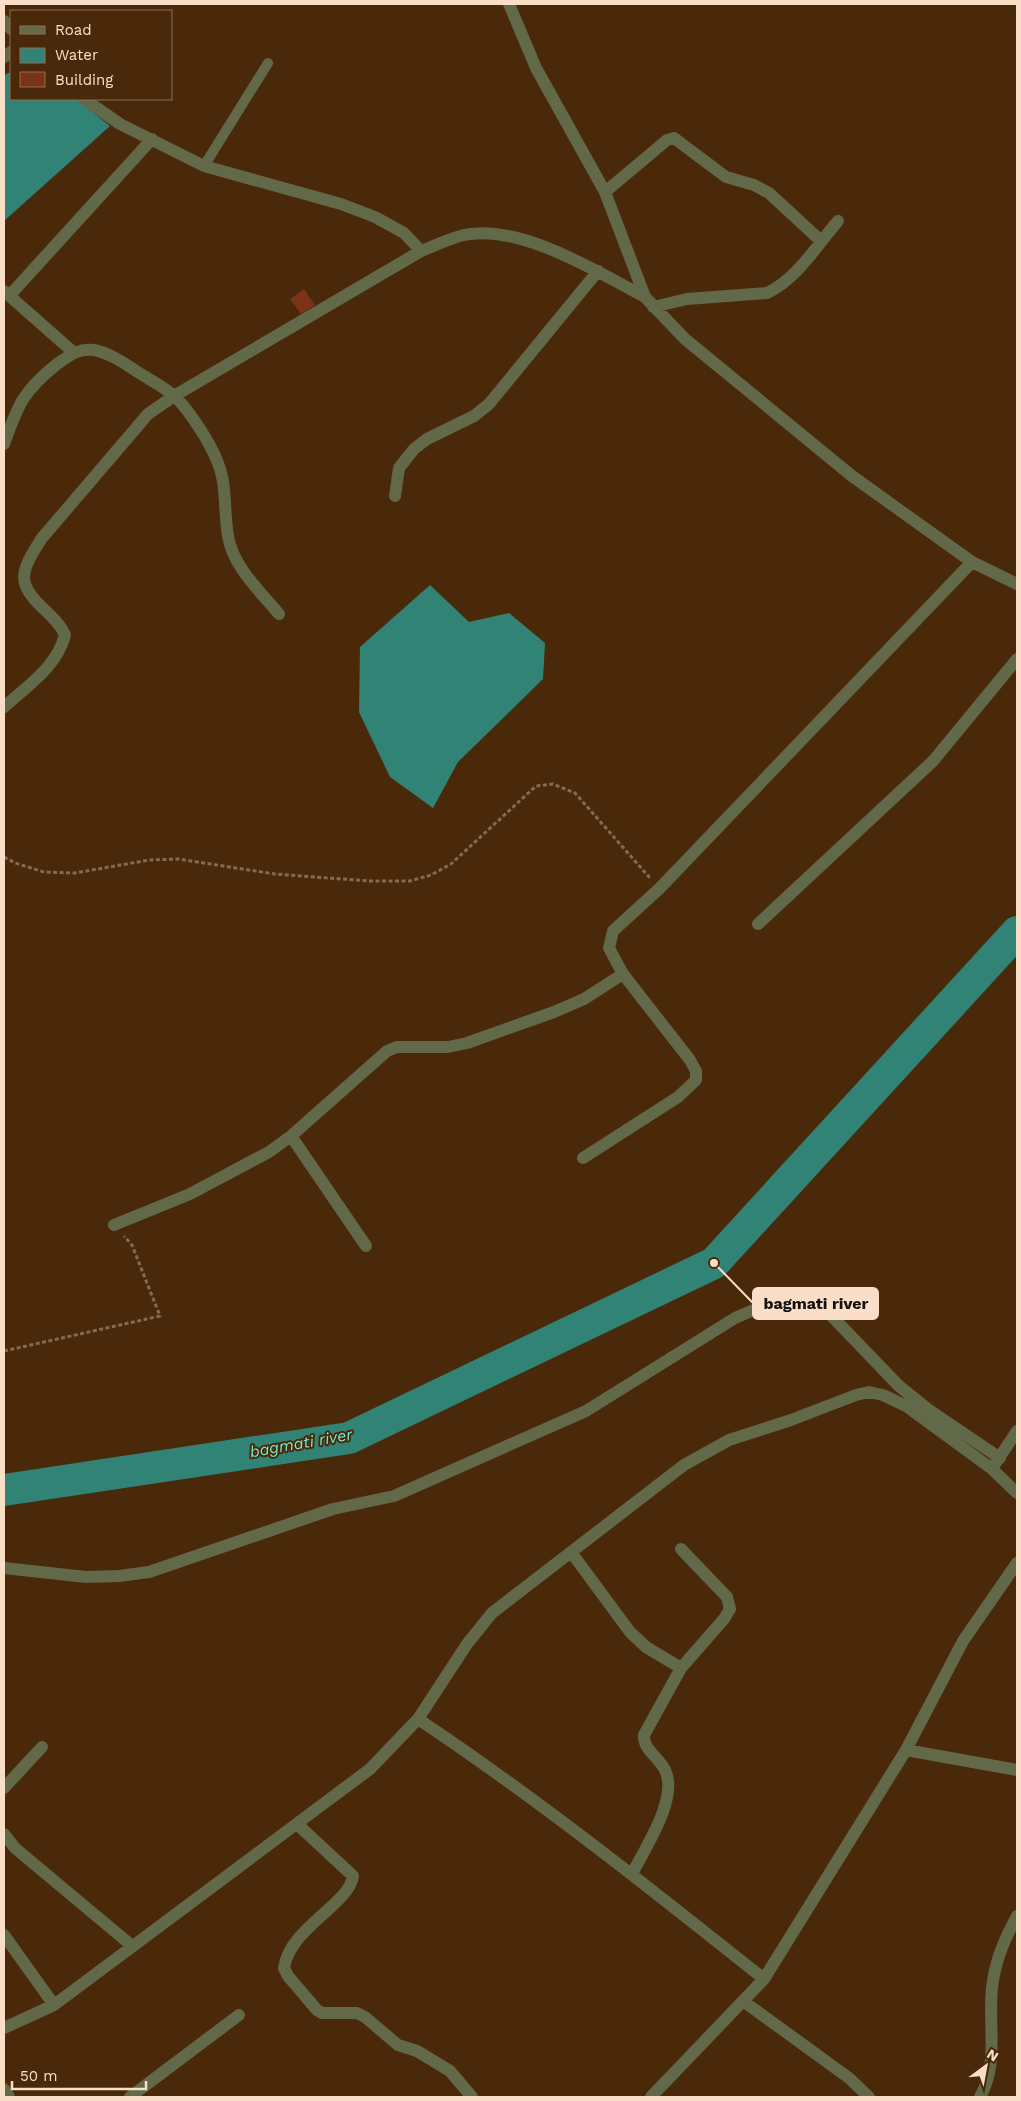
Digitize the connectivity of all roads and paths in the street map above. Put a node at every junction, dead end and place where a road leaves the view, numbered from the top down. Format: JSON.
{"nodes":[{"id":1,"x":510,"y":4,"type":"edge"},
{"id":2,"x":268,"y":63,"type":"dead end"},
{"id":3,"x":85,"y":100,"type":"edge"},
{"id":4,"x":152,"y":139,"type":"junction"},
{"id":5,"x":204,"y":166,"type":"junction"},
{"id":6,"x":605,"y":192,"type":"junction"},
{"id":7,"x":838,"y":221,"type":"dead end"},
{"id":8,"x":820,"y":241,"type":"junction"},
{"id":9,"x":421,"y":251,"type":"junction"},
{"id":10,"x":598,"y":272,"type":"junction"},
{"id":11,"x":7,"y":293,"type":"edge"},
{"id":12,"x":649,"y":302,"type":"junction"},
{"id":13,"x":73,"y":352,"type":"junction"},
{"id":14,"x":174,"y":396,"type":"junction"},
{"id":15,"x":4,"y":444,"type":"edge"},
{"id":16,"x":395,"y":496,"type":"dead end"},
{"id":17,"x":972,"y":562,"type":"junction"},
{"id":18,"x":1017,"y":584,"type":"edge"},
{"id":19,"x":279,"y":614,"type":"dead end"},
{"id":20,"x":1017,"y":659,"type":"edge"},
{"id":21,"x":4,"y":708,"type":"edge"},
{"id":22,"x":4,"y":856,"type":"edge"},
{"id":23,"x":660,"y":888,"type":"junction"},
{"id":24,"x":758,"y":924,"type":"dead end"},
{"id":25,"x":623,"y":974,"type":"junction"},
{"id":26,"x":291,"y":1136,"type":"junction"},
{"id":27,"x":583,"y":1158,"type":"dead end"},
{"id":28,"x":114,"y":1225,"type":"joint"},
{"id":29,"x":366,"y":1246,"type":"dead end"},
{"id":30,"x":4,"y":1351,"type":"edge"},
{"id":31,"x":1017,"y":1431,"type":"edge"},
{"id":32,"x":1000,"y":1458,"type":"junction"},
{"id":33,"x":992,"y":1469,"type":"junction"},
{"id":34,"x":1017,"y":1493,"type":"edge"},
{"id":35,"x":681,"y":1550,"type":"dead end"},
{"id":36,"x":571,"y":1552,"type":"junction"},
{"id":37,"x":1017,"y":1564,"type":"edge"},
{"id":38,"x":4,"y":1568,"type":"edge"},
{"id":39,"x":681,"y":1668,"type":"junction"},
{"id":40,"x":418,"y":1719,"type":"junction"},
{"id":41,"x":42,"y":1747,"type":"dead end"},
{"id":42,"x":906,"y":1750,"type":"junction"},
{"id":43,"x":1017,"y":1770,"type":"edge"},
{"id":44,"x":4,"y":1788,"type":"edge"},
{"id":45,"x":297,"y":1824,"type":"junction"},
{"id":46,"x":4,"y":1834,"type":"edge"},
{"id":47,"x":632,"y":1874,"type":"junction"},
{"id":48,"x":1017,"y":1916,"type":"edge"},
{"id":49,"x":4,"y":1935,"type":"edge"},
{"id":50,"x":131,"y":1945,"type":"junction"},
{"id":51,"x":764,"y":1979,"type":"junction"},
{"id":52,"x":743,"y":2002,"type":"junction"},
{"id":53,"x":54,"y":2005,"type":"junction"},
{"id":54,"x":239,"y":2015,"type":"dead end"},
{"id":55,"x":4,"y":2028,"type":"edge"},
{"id":56,"x":4,"y":2089,"type":"edge"},
{"id":57,"x":9,"y":2097,"type":"edge"},
{"id":58,"x":130,"y":2097,"type":"edge"},
{"id":59,"x":472,"y":2097,"type":"edge"},
{"id":60,"x":650,"y":2097,"type":"edge"},
{"id":61,"x":869,"y":2097,"type":"edge"},
{"id":62,"x":980,"y":2097,"type":"edge"}],
"edges":[{"from":1,"to":6,"type":"street"},
{"from":2,"to":5,"type":"lane"},
{"from":3,"to":4,"type":"street"},
{"from":4,"to":5,"type":"street"},
{"from":4,"to":11,"type":"street"},
{"from":5,"to":9,"type":"street"},
{"from":6,"to":8,"type":"street"},
{"from":6,"to":12,"type":"street"},
{"from":7,"to":8,"type":"street"},
{"from":8,"to":12,"type":"street"},
{"from":9,"to":10,"type":"street"},
{"from":9,"to":14,"type":"street"},
{"from":10,"to":12,"type":"street"},
{"from":10,"to":16,"type":"street"},
{"from":11,"to":13,"type":"street"},
{"from":12,"to":17,"type":"street"},
{"from":13,"to":14,"type":"street"},
{"from":13,"to":15,"type":"street"},
{"from":14,"to":19,"type":"street"},
{"from":14,"to":21,"type":"street"},
{"from":17,"to":18,"type":"street"},
{"from":17,"to":23,"type":"street"},
{"from":20,"to":24,"type":"street"},
{"from":22,"to":23,"type":"path"},
{"from":23,"to":25,"type":"street"},
{"from":25,"to":26,"type":"street"},
{"from":25,"to":27,"type":"street"},
{"from":26,"to":28,"type":"street"},
{"from":26,"to":29,"type":"street"},
{"from":28,"to":30,"type":"path"},
{"from":31,"to":32,"type":"street"},
{"from":32,"to":33,"type":"street"},
{"from":32,"to":38,"type":"street"},
{"from":33,"to":34,"type":"street"},
{"from":33,"to":36,"type":"street"},
{"from":35,"to":39,"type":"street"},
{"from":36,"to":39,"type":"street"},
{"from":36,"to":40,"type":"street"},
{"from":37,"to":42,"type":"street"},
{"from":39,"to":47,"type":"street"},
{"from":40,"to":45,"type":"street"},
{"from":40,"to":47,"type":"street"},
{"from":41,"to":44,"type":"street"},
{"from":42,"to":43,"type":"street"},
{"from":42,"to":51,"type":"street"},
{"from":45,"to":50,"type":"street"},
{"from":45,"to":59,"type":"street"},
{"from":46,"to":50,"type":"street"},
{"from":47,"to":51,"type":"street"},
{"from":48,"to":62,"type":"street"},
{"from":49,"to":53,"type":"street"},
{"from":50,"to":53,"type":"street"},
{"from":51,"to":52,"type":"street"},
{"from":52,"to":60,"type":"street"},
{"from":52,"to":61,"type":"street"},
{"from":53,"to":55,"type":"street"},
{"from":54,"to":58,"type":"street"},
{"from":56,"to":57,"type":"street"}]}
